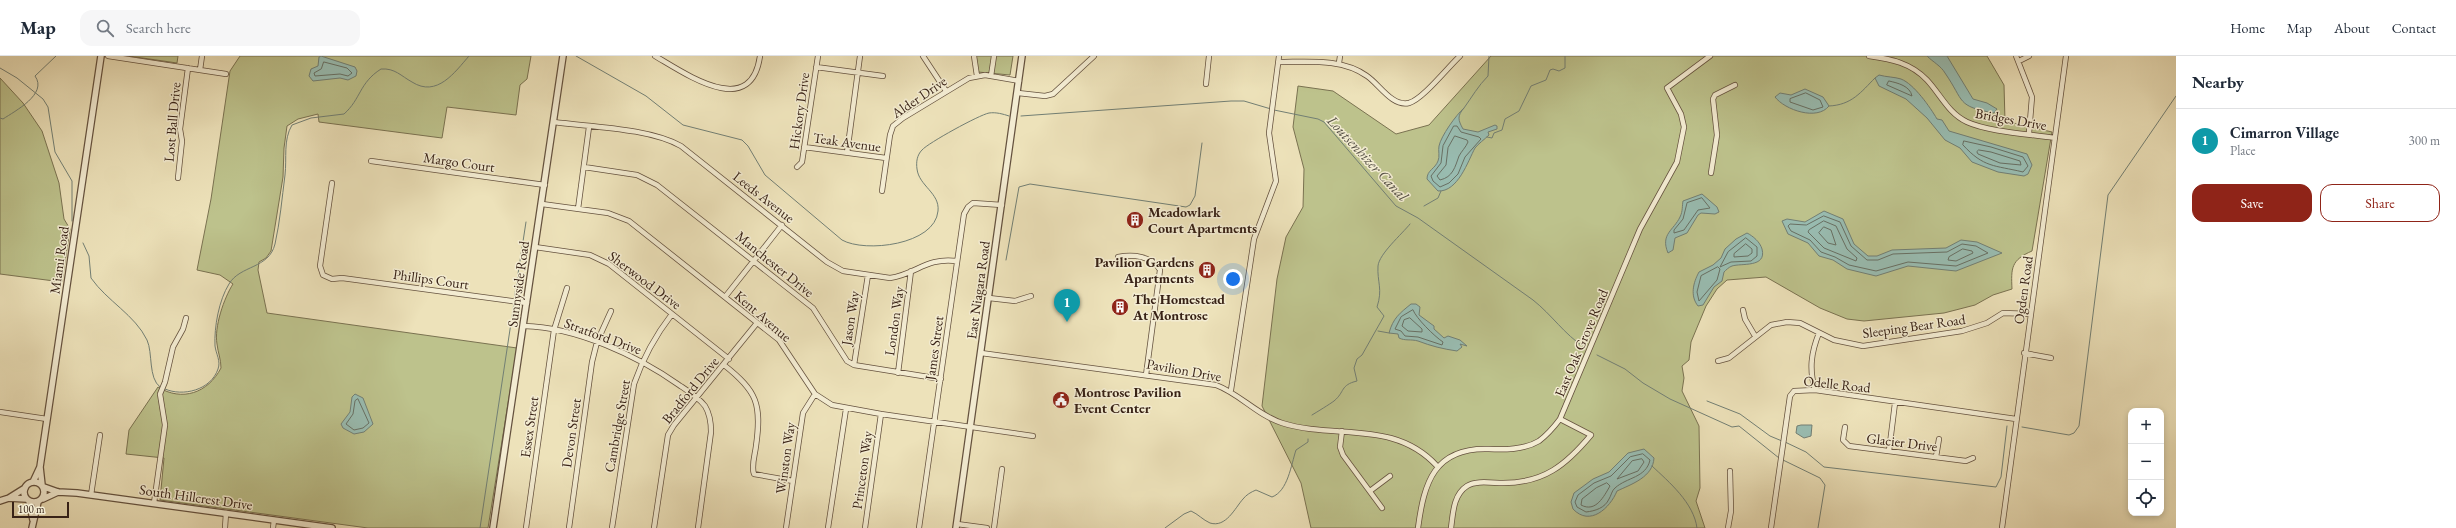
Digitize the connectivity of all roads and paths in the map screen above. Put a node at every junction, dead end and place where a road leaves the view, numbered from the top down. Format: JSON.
{"nodes":[{"id":1,"x":101,"y":56,"type":"edge"},
{"id":2,"x":108,"y":56,"type":"edge"},
{"id":3,"x":202,"y":56,"type":"edge"},
{"id":4,"x":563,"y":56,"type":"edge"},
{"id":5,"x":655,"y":56,"type":"edge"},
{"id":6,"x":760,"y":56,"type":"edge"},
{"id":7,"x":818,"y":56,"type":"edge"},
{"id":8,"x":860,"y":56,"type":"edge"},
{"id":9,"x":923,"y":56,"type":"edge"},
{"id":10,"x":974,"y":56,"type":"edge"},
{"id":11,"x":994,"y":56,"type":"edge"},
{"id":12,"x":1022,"y":56,"type":"edge"},
{"id":13,"x":1094,"y":56,"type":"edge"},
{"id":14,"x":1209,"y":56,"type":"edge"},
{"id":15,"x":1279,"y":56,"type":"edge"},
{"id":16,"x":1340,"y":56,"type":"edge"},
{"id":17,"x":1460,"y":56,"type":"edge"},
{"id":18,"x":1710,"y":56,"type":"edge"},
{"id":19,"x":1869,"y":56,"type":"edge"},
{"id":20,"x":2016,"y":56,"type":"edge"},
{"id":21,"x":2029,"y":56,"type":"edge"},
{"id":22,"x":2066,"y":56,"type":"edge"},
{"id":23,"x":1279,"y":62,"type":"junction"},
{"id":24,"x":2019,"y":62,"type":"junction"},
{"id":25,"x":1339,"y":63,"type":"junction"},
{"id":26,"x":816,"y":67,"type":"junction"},
{"id":27,"x":188,"y":68,"type":"junction"},
{"id":28,"x":200,"y":70,"type":"junction"},
{"id":29,"x":858,"y":73,"type":"junction"},
{"id":30,"x":226,"y":74,"type":"dead end"},
{"id":31,"x":883,"y":76,"type":"dead end"},
{"id":32,"x":977,"y":76,"type":"junction"},
{"id":33,"x":991,"y":76,"type":"junction"},
{"id":34,"x":1019,"y":81,"type":"junction"},
{"id":35,"x":1206,"y":84,"type":"dead end"},
{"id":36,"x":1735,"y":85,"type":"dead end"},
{"id":37,"x":946,"y":91,"type":"junction"},
{"id":38,"x":1018,"y":93,"type":"junction"},
{"id":39,"x":554,"y":122,"type":"junction"},
{"id":40,"x":589,"y":126,"type":"junction"},
{"id":41,"x":2029,"y":133,"type":"junction"},
{"id":42,"x":2055,"y":138,"type":"junction"},
{"id":43,"x":804,"y":147,"type":"junction"},
{"id":44,"x":847,"y":152,"type":"junction"},
{"id":45,"x":886,"y":158,"type":"junction"},
{"id":46,"x":371,"y":161,"type":"dead end"},
{"id":47,"x":584,"y":167,"type":"junction"},
{"id":48,"x":797,"y":167,"type":"dead end"},
{"id":49,"x":1711,"y":173,"type":"dead end"},
{"id":50,"x":178,"y":178,"type":"dead end"},
{"id":51,"x":332,"y":183,"type":"dead end"},
{"id":52,"x":545,"y":185,"type":"junction"},
{"id":53,"x":882,"y":191,"type":"dead end"},
{"id":54,"x":542,"y":204,"type":"junction"},
{"id":55,"x":1002,"y":205,"type":"junction"},
{"id":56,"x":578,"y":209,"type":"junction"},
{"id":57,"x":782,"y":225,"type":"junction"},
{"id":58,"x":536,"y":247,"type":"junction"},
{"id":59,"x":1118,"y":257,"type":"dead end"},
{"id":60,"x":957,"y":261,"type":"junction"},
{"id":61,"x":755,"y":262,"type":"junction"},
{"id":62,"x":911,"y":271,"type":"junction"},
{"id":63,"x":868,"y":275,"type":"junction"},
{"id":64,"x":567,"y":288,"type":"dead end"},
{"id":65,"x":1031,"y":296,"type":"dead end"},
{"id":66,"x":725,"y":297,"type":"junction"},
{"id":67,"x":989,"y":298,"type":"junction"},
{"id":68,"x":527,"y":304,"type":"junction"},
{"id":69,"x":1743,"y":310,"type":"dead end"},
{"id":70,"x":611,"y":311,"type":"dead end"},
{"id":71,"x":672,"y":314,"type":"junction"},
{"id":72,"x":2031,"y":314,"type":"junction"},
{"id":73,"x":186,"y":318,"type":"dead end"},
{"id":74,"x":757,"y":323,"type":"junction"},
{"id":75,"x":524,"y":326,"type":"junction"},
{"id":76,"x":554,"y":330,"type":"junction"},
{"id":77,"x":1819,"y":333,"type":"junction"},
{"id":78,"x":1755,"y":336,"type":"junction"},
{"id":79,"x":597,"y":342,"type":"junction"},
{"id":80,"x":981,"y":352,"type":"junction"},
{"id":81,"x":2024,"y":353,"type":"junction"},
{"id":82,"x":2051,"y":358,"type":"dead end"},
{"id":83,"x":729,"y":359,"type":"junction"},
{"id":84,"x":642,"y":361,"type":"junction"},
{"id":85,"x":1718,"y":361,"type":"dead end"},
{"id":86,"x":724,"y":365,"type":"junction"},
{"id":87,"x":854,"y":365,"type":"junction"},
{"id":88,"x":898,"y":373,"type":"junction"},
{"id":89,"x":1146,"y":375,"type":"junction"},
{"id":90,"x":941,"y":379,"type":"junction"},
{"id":91,"x":1231,"y":390,"type":"junction"},
{"id":92,"x":1815,"y":390,"type":"junction"},
{"id":93,"x":815,"y":394,"type":"junction"},
{"id":94,"x":696,"y":397,"type":"junction"},
{"id":95,"x":1895,"y":403,"type":"junction"},
{"id":96,"x":846,"y":409,"type":"junction"},
{"id":97,"x":0,"y":412,"type":"edge"},
{"id":98,"x":881,"y":414,"type":"junction"},
{"id":99,"x":47,"y":419,"type":"junction"},
{"id":100,"x":1560,"y":419,"type":"junction"},
{"id":101,"x":2016,"y":419,"type":"junction"},
{"id":102,"x":935,"y":422,"type":"junction"},
{"id":103,"x":970,"y":427,"type":"junction"},
{"id":104,"x":1845,"y":427,"type":"dead end"},
{"id":105,"x":1342,"y":431,"type":"junction"},
{"id":106,"x":100,"y":435,"type":"dead end"},
{"id":107,"x":1033,"y":436,"type":"dead end"},
{"id":108,"x":1939,"y":439,"type":"dead end"},
{"id":109,"x":1889,"y":451,"type":"junction"},
{"id":110,"x":1936,"y":457,"type":"junction"},
{"id":111,"x":1973,"y":458,"type":"dead end"},
{"id":112,"x":1437,"y":466,"type":"junction"},
{"id":113,"x":40,"y":467,"type":"junction"},
{"id":114,"x":1002,"y":469,"type":"dead end"},
{"id":115,"x":1730,"y":471,"type":"dead end"},
{"id":116,"x":1390,"y":476,"type":"dead end"},
{"id":117,"x":793,"y":481,"type":"junction"},
{"id":118,"x":33,"y":482,"type":"junction"},
{"id":119,"x":43,"y":486,"type":"junction"},
{"id":120,"x":25,"y":488,"type":"junction"},
{"id":121,"x":1370,"y":491,"type":"junction"},
{"id":122,"x":58,"y":492,"type":"junction"},
{"id":123,"x":91,"y":495,"type":"junction"},
{"id":124,"x":9,"y":498,"type":"junction"},
{"id":125,"x":27,"y":500,"type":"junction"},
{"id":126,"x":40,"y":500,"type":"junction"},
{"id":127,"x":0,"y":501,"type":"edge"},
{"id":128,"x":154,"y":503,"type":"junction"},
{"id":129,"x":1382,"y":508,"type":"dead end"},
{"id":130,"x":226,"y":513,"type":"junction"},
{"id":131,"x":33,"y":520,"type":"junction"},
{"id":132,"x":274,"y":520,"type":"junction"},
{"id":133,"x":956,"y":526,"type":"edge"},
{"id":134,"x":32,"y":528,"type":"edge"},
{"id":135,"x":225,"y":528,"type":"edge"},
{"id":136,"x":273,"y":528,"type":"edge"},
{"id":137,"x":332,"y":528,"type":"edge"},
{"id":138,"x":494,"y":528,"type":"edge"},
{"id":139,"x":526,"y":528,"type":"edge"},
{"id":140,"x":569,"y":528,"type":"edge"},
{"id":141,"x":612,"y":528,"type":"edge"},
{"id":142,"x":654,"y":528,"type":"edge"},
{"id":143,"x":698,"y":528,"type":"edge"},
{"id":144,"x":786,"y":528,"type":"edge"},
{"id":145,"x":828,"y":528,"type":"edge"},
{"id":146,"x":865,"y":528,"type":"edge"},
{"id":147,"x":919,"y":528,"type":"edge"},
{"id":148,"x":987,"y":528,"type":"edge"},
{"id":149,"x":994,"y":528,"type":"edge"},
{"id":150,"x":1418,"y":528,"type":"edge"},
{"id":151,"x":1451,"y":528,"type":"edge"},
{"id":152,"x":1728,"y":528,"type":"edge"},
{"id":153,"x":1771,"y":528,"type":"edge"},
{"id":154,"x":2002,"y":528,"type":"edge"}],
"edges":[{"from":1,"to":99,"type":"street","name":"Miami Road"},
{"from":2,"to":27,"type":"street"},
{"from":3,"to":28,"type":"street"},
{"from":4,"to":39,"type":"street","name":"Sunnyside Road"},
{"from":5,"to":6,"type":"street"},
{"from":7,"to":26,"type":"street","name":"Hickory Drive"},
{"from":8,"to":29,"type":"street"},
{"from":9,"to":37,"type":"street"},
{"from":10,"to":32,"type":"street"},
{"from":11,"to":33,"type":"street"},
{"from":12,"to":34,"type":"street","name":"East Niagara Road"},
{"from":13,"to":38,"type":"street"},
{"from":14,"to":35,"type":"street"},
{"from":15,"to":23,"type":"street"},
{"from":16,"to":25,"type":"street"},
{"from":17,"to":25,"type":"street"},
{"from":18,"to":100,"type":"street","name":"East Oak Grove Road"},
{"from":19,"to":41,"type":"street","name":"Bridges Drive"},
{"from":20,"to":24,"type":"street"},
{"from":21,"to":24,"type":"street"},
{"from":22,"to":42,"type":"street","name":"Ogden Road"},
{"from":23,"to":25,"type":"street"},
{"from":23,"to":91,"type":"street"},
{"from":24,"to":41,"type":"street"},
{"from":26,"to":29,"type":"street"},
{"from":26,"to":43,"type":"street","name":"Hickory Drive"},
{"from":27,"to":28,"type":"street"},
{"from":27,"to":50,"type":"street","name":"Lost Ball Drive"},
{"from":28,"to":30,"type":"street"},
{"from":29,"to":31,"type":"street"},
{"from":29,"to":44,"type":"street"},
{"from":32,"to":33,"type":"street","name":"Alder Drive"},
{"from":32,"to":37,"type":"street","name":"Alder Drive"},
{"from":33,"to":34,"type":"street","name":"Alder Drive"},
{"from":34,"to":38,"type":"street","name":"East Niagara Road"},
{"from":36,"to":49,"type":"street"},
{"from":37,"to":45,"type":"street","name":"Alder Drive"},
{"from":38,"to":55,"type":"street","name":"East Niagara Road"},
{"from":39,"to":40,"type":"street","name":"Leeds Avenue"},
{"from":39,"to":52,"type":"street","name":"Sunnyside Road"},
{"from":40,"to":47,"type":"street"},
{"from":40,"to":57,"type":"street","name":"Leeds Avenue"},
{"from":41,"to":42,"type":"street","name":"Bridges Drive"},
{"from":42,"to":72,"type":"street","name":"Ogden Road"},
{"from":43,"to":44,"type":"street","name":"Teak Avenue"},
{"from":43,"to":48,"type":"street","name":"Hickory Drive"},
{"from":44,"to":45,"type":"street","name":"Teak Avenue"},
{"from":45,"to":53,"type":"street","name":"Alder Drive"},
{"from":46,"to":52,"type":"street","name":"Margo Court"},
{"from":47,"to":56,"type":"street"},
{"from":47,"to":61,"type":"street","name":"Manchester Drive"},
{"from":51,"to":68,"type":"street","name":"Phillips Court"},
{"from":52,"to":54,"type":"street","name":"Sunnyside Road"},
{"from":54,"to":56,"type":"street","name":"Kent Avenue"},
{"from":54,"to":58,"type":"street","name":"Sunnyside Road"},
{"from":55,"to":60,"type":"street","name":"James Street"},
{"from":55,"to":67,"type":"street","name":"East Niagara Road"},
{"from":56,"to":66,"type":"street","name":"Kent Avenue"},
{"from":57,"to":61,"type":"street"},
{"from":57,"to":63,"type":"street","name":"Leeds Avenue"},
{"from":58,"to":68,"type":"street","name":"Sunnyside Road"},
{"from":58,"to":71,"type":"street","name":"Sherwood Drive"},
{"from":59,"to":89,"type":"street"},
{"from":60,"to":62,"type":"street","name":"Leeds Avenue"},
{"from":60,"to":90,"type":"street","name":"James Street"},
{"from":61,"to":66,"type":"street"},
{"from":61,"to":87,"type":"street","name":"Manchester Drive"},
{"from":62,"to":63,"type":"street","name":"Leeds Avenue"},
{"from":62,"to":88,"type":"street","name":"London Way"},
{"from":63,"to":87,"type":"street","name":"Jason Way"},
{"from":64,"to":76,"type":"street","name":"Essex Street"},
{"from":65,"to":67,"type":"street"},
{"from":66,"to":74,"type":"street","name":"Kent Avenue"},
{"from":67,"to":80,"type":"street","name":"East Niagara Road"},
{"from":68,"to":75,"type":"street","name":"Sunnyside Road"},
{"from":69,"to":78,"type":"street"},
{"from":70,"to":79,"type":"street","name":"Devon Street"},
{"from":71,"to":83,"type":"street","name":"Sherwood Drive"},
{"from":71,"to":84,"type":"street","name":"Cambridge Street"},
{"from":72,"to":77,"type":"street","name":"Sleeping Bear Road"},
{"from":72,"to":81,"type":"street","name":"Ogden Road"},
{"from":73,"to":128,"type":"street"},
{"from":74,"to":83,"type":"street","name":"Bradford Drive"},
{"from":74,"to":93,"type":"street","name":"Kent Avenue"},
{"from":75,"to":76,"type":"street","name":"Stratford Drive"},
{"from":75,"to":138,"type":"street","name":"Sunnyside Road"},
{"from":76,"to":79,"type":"street","name":"Stratford Drive"},
{"from":76,"to":139,"type":"street","name":"Essex Street"},
{"from":77,"to":78,"type":"street","name":"Sleeping Bear Road"},
{"from":77,"to":92,"type":"street"},
{"from":78,"to":85,"type":"street","name":"Sleeping Bear Road"},
{"from":79,"to":84,"type":"street","name":"Stratford Drive"},
{"from":79,"to":140,"type":"street","name":"Devon Street"},
{"from":80,"to":89,"type":"street","name":"Pavilion Drive"},
{"from":80,"to":103,"type":"street","name":"East Niagara Road"},
{"from":81,"to":82,"type":"street"},
{"from":81,"to":101,"type":"street","name":"Ogden Road"},
{"from":83,"to":86,"type":"street","name":"Bradford Drive"},
{"from":84,"to":94,"type":"street","name":"Stratford Drive"},
{"from":84,"to":141,"type":"street","name":"Cambridge Street"},
{"from":86,"to":94,"type":"street","name":"Bradford Drive"},
{"from":86,"to":117,"type":"street"},
{"from":87,"to":88,"type":"street"},
{"from":88,"to":90,"type":"street"},
{"from":89,"to":91,"type":"street","name":"Pavilion Drive"},
{"from":90,"to":102,"type":"street","name":"James Street"},
{"from":91,"to":105,"type":"street","name":"Pavilion Drive"},
{"from":92,"to":95,"type":"street","name":"Odelle Road"},
{"from":92,"to":153,"type":"street","name":"Odelle Road"},
{"from":93,"to":96,"type":"street","name":"Kent Avenue"},
{"from":93,"to":117,"type":"street","name":"Winston Way"},
{"from":94,"to":142,"type":"street","name":"Bradford Drive"},
{"from":94,"to":143,"type":"street","name":"Stratford Drive"},
{"from":95,"to":101,"type":"street","name":"Odelle Road"},
{"from":95,"to":109,"type":"street"},
{"from":96,"to":98,"type":"street","name":"Kent Avenue"},
{"from":96,"to":145,"type":"street"},
{"from":97,"to":99,"type":"street"},
{"from":98,"to":102,"type":"street","name":"Kent Avenue"},
{"from":98,"to":146,"type":"street","name":"Princeton Way"},
{"from":99,"to":113,"type":"street","name":"Miami Road"},
{"from":100,"to":112,"type":"street","name":"East Oak Grove Road"},
{"from":100,"to":151,"type":"street"},
{"from":101,"to":154,"type":"street","name":"Ogden Road"},
{"from":102,"to":103,"type":"street","name":"Kent Avenue"},
{"from":102,"to":147,"type":"street","name":"James Street"},
{"from":103,"to":107,"type":"street","name":"Kent Avenue"},
{"from":103,"to":133,"type":"street","name":"East Niagara Road"},
{"from":104,"to":109,"type":"street","name":"Glacier Drive"},
{"from":105,"to":112,"type":"street","name":"Pavilion Drive"},
{"from":105,"to":121,"type":"street"},
{"from":106,"to":123,"type":"street"},
{"from":108,"to":110,"type":"street"},
{"from":109,"to":110,"type":"street","name":"Glacier Drive"},
{"from":110,"to":111,"type":"street","name":"Glacier Drive"},
{"from":112,"to":150,"type":"street","name":"East Oak Grove Road"},
{"from":113,"to":118,"type":"street","name":"Miami Road"},
{"from":113,"to":119,"type":"street","name":"Miami Road"},
{"from":114,"to":149,"type":"street"},
{"from":115,"to":152,"type":"street"},
{"from":116,"to":121,"type":"street"},
{"from":117,"to":144,"type":"street","name":"Winston Way"},
{"from":118,"to":119,"type":"street","name":"South Hillcrest Drive"},
{"from":118,"to":120,"type":"street"},
{"from":119,"to":122,"type":"street","name":"South Hillcrest Drive"},
{"from":119,"to":126,"type":"street","name":"Miami Road"},
{"from":120,"to":124,"type":"street"},
{"from":120,"to":125,"type":"street"},
{"from":121,"to":129,"type":"street"},
{"from":122,"to":123,"type":"street","name":"South Hillcrest Drive"},
{"from":122,"to":126,"type":"street"},
{"from":123,"to":128,"type":"street","name":"South Hillcrest Drive"},
{"from":124,"to":125,"type":"street"},
{"from":124,"to":127,"type":"street"},
{"from":125,"to":126,"type":"street"},
{"from":125,"to":131,"type":"street"},
{"from":126,"to":131,"type":"street"},
{"from":128,"to":130,"type":"street","name":"South Hillcrest Drive"},
{"from":130,"to":132,"type":"street","name":"South Hillcrest Drive"},
{"from":130,"to":135,"type":"street"},
{"from":131,"to":134,"type":"street"},
{"from":132,"to":136,"type":"street"},
{"from":132,"to":137,"type":"street","name":"South Hillcrest Drive"},
{"from":133,"to":148,"type":"street"}]}
